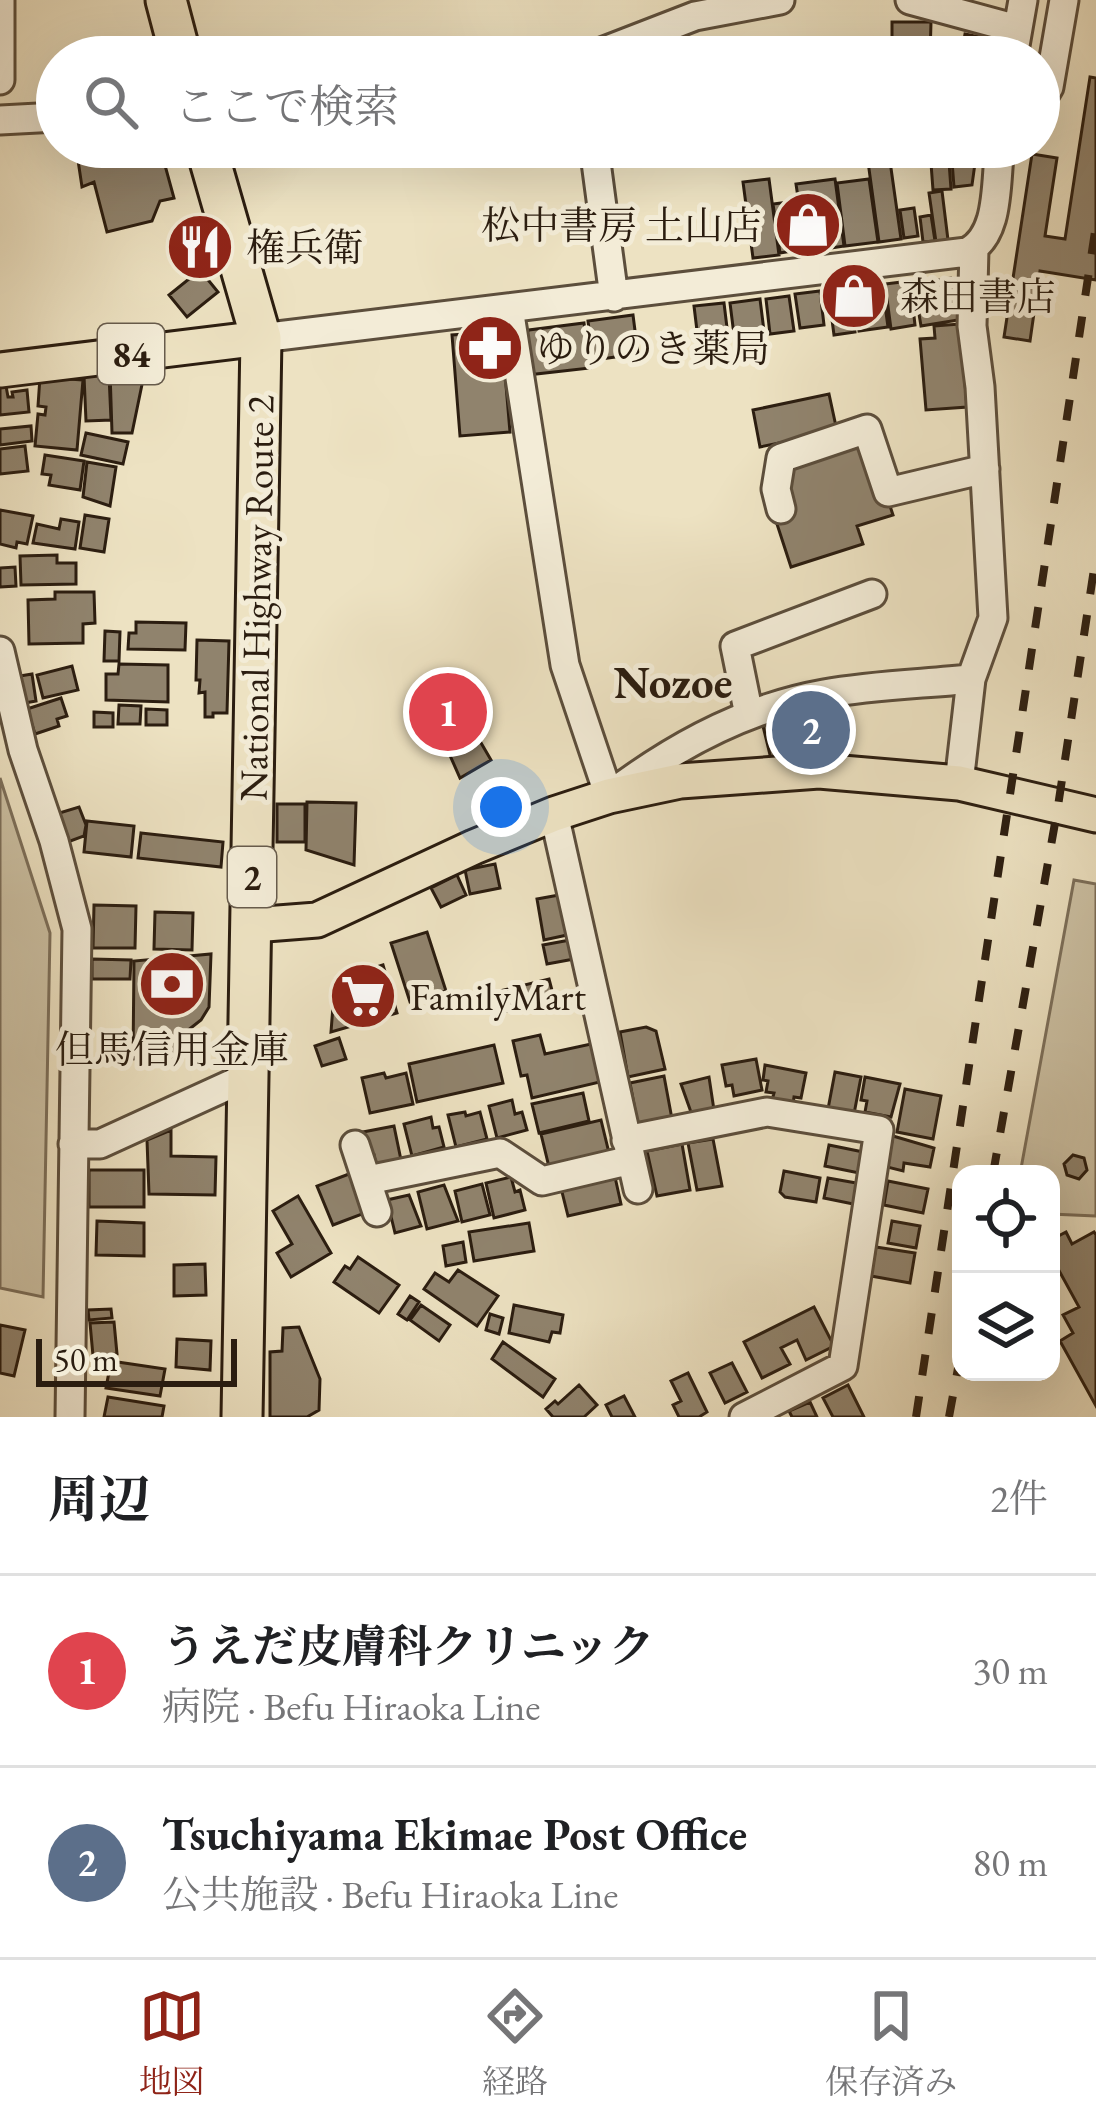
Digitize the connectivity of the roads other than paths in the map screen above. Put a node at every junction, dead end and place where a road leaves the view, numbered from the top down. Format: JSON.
{"nodes":[{"id":1,"x":0,"y":0,"type":"edge"},
{"id":2,"x":166,"y":0,"type":"edge"},
{"id":3,"x":780,"y":0,"type":"edge"},
{"id":4,"x":910,"y":0,"type":"edge"},
{"id":5,"x":1024,"y":0,"type":"edge"},
{"id":6,"x":1064,"y":0,"type":"edge"},
{"id":7,"x":732,"y":3,"type":"edge"},
{"id":8,"x":175,"y":36,"type":"edge"},
{"id":9,"x":643,"y":36,"type":"edge"},
{"id":10,"x":998,"y":36,"type":"edge"},
{"id":11,"x":1016,"y":36,"type":"edge"},
{"id":12,"x":1058,"y":36,"type":"edge"},
{"id":13,"x":0,"y":80,"type":"edge"},
{"id":14,"x":36,"y":118,"type":"edge"},
{"id":15,"x":0,"y":120,"type":"edge"},
{"id":16,"x":212,"y":168,"type":"edge"},
{"id":17,"x":597,"y":168,"type":"edge"},
{"id":18,"x":997,"y":168,"type":"edge"},
{"id":19,"x":974,"y":249,"type":"junction"},
{"id":20,"x":614,"y":297,"type":"junction"},
{"id":21,"x":509,"y":308,"type":"junction"},
{"id":22,"x":261,"y":338,"type":"junction"},
{"id":23,"x":0,"y":370,"type":"edge"},
{"id":24,"x":985,"y":469,"type":"junction"},
{"id":25,"x":781,"y":509,"type":"dead end"},
{"id":26,"x":872,"y":594,"type":"dead end"},
{"id":27,"x":0,"y":651,"type":"edge"},
{"id":28,"x":971,"y":680,"type":"junction"},
{"id":29,"x":749,"y":715,"type":"junction"},
{"id":30,"x":13,"y":762,"type":"edge"},
{"id":31,"x":959,"y":783,"type":"junction"},
{"id":32,"x":609,"y":796,"type":"junction"},
{"id":33,"x":554,"y":814,"type":"junction"},
{"id":34,"x":1096,"y":815,"type":"edge"},
{"id":35,"x":253,"y":926,"type":"junction"},
{"id":36,"x":249,"y":1076,"type":"junction"},
{"id":37,"x":73,"y":1144,"type":"junction"},
{"id":38,"x":355,"y":1145,"type":"dead end"},
{"id":39,"x":628,"y":1150,"type":"junction"},
{"id":40,"x":368,"y":1180,"type":"junction"},
{"id":41,"x":638,"y":1190,"type":"dead end"},
{"id":42,"x":377,"y":1212,"type":"dead end"},
{"id":43,"x":760,"y":1413,"type":"edge"},
{"id":44,"x":70,"y":1417,"type":"edge"},
{"id":45,"x":242,"y":1417,"type":"edge"}],
"edges":[{"from":1,"to":13,"type":"street"},
{"from":2,"to":8,"type":"highway"},
{"from":3,"to":7,"type":"street"},
{"from":4,"to":10,"type":"street"},
{"from":5,"to":11,"type":"street"},
{"from":6,"to":12,"type":"street"},
{"from":7,"to":9,"type":"street"},
{"from":14,"to":15,"type":"street"},
{"from":16,"to":22,"type":"highway","name":"National Highway Route 2","number":"2"},
{"from":17,"to":20,"type":"street"},
{"from":18,"to":19,"type":"street"},
{"from":19,"to":20,"type":"street"},
{"from":19,"to":24,"type":"street"},
{"from":20,"to":21,"type":"street"},
{"from":21,"to":22,"type":"street"},
{"from":21,"to":32,"type":"street"},
{"from":22,"to":23,"type":"main road","number":"84"},
{"from":22,"to":35,"type":"highway","name":"National Highway Route 2","number":"2"},
{"from":24,"to":25,"type":"street"},
{"from":24,"to":28,"type":"street"},
{"from":26,"to":29,"type":"street"},
{"from":27,"to":30,"type":"street"},
{"from":28,"to":29,"type":"street"},
{"from":28,"to":31,"type":"street"},
{"from":29,"to":32,"type":"street"},
{"from":30,"to":37,"type":"street"},
{"from":31,"to":32,"type":"main road"},
{"from":31,"to":34,"type":"main road"},
{"from":32,"to":33,"type":"main road"},
{"from":33,"to":35,"type":"main road"},
{"from":33,"to":39,"type":"street"},
{"from":35,"to":36,"type":"highway","name":"National Highway Route 2","number":"2"},
{"from":36,"to":37,"type":"street"},
{"from":36,"to":45,"type":"highway","name":"National Highway Route 2","number":"2"},
{"from":37,"to":44,"type":"street"},
{"from":38,"to":40,"type":"street"},
{"from":39,"to":40,"type":"street"},
{"from":39,"to":41,"type":"street"},
{"from":39,"to":43,"type":"street"},
{"from":40,"to":42,"type":"street"}]}
